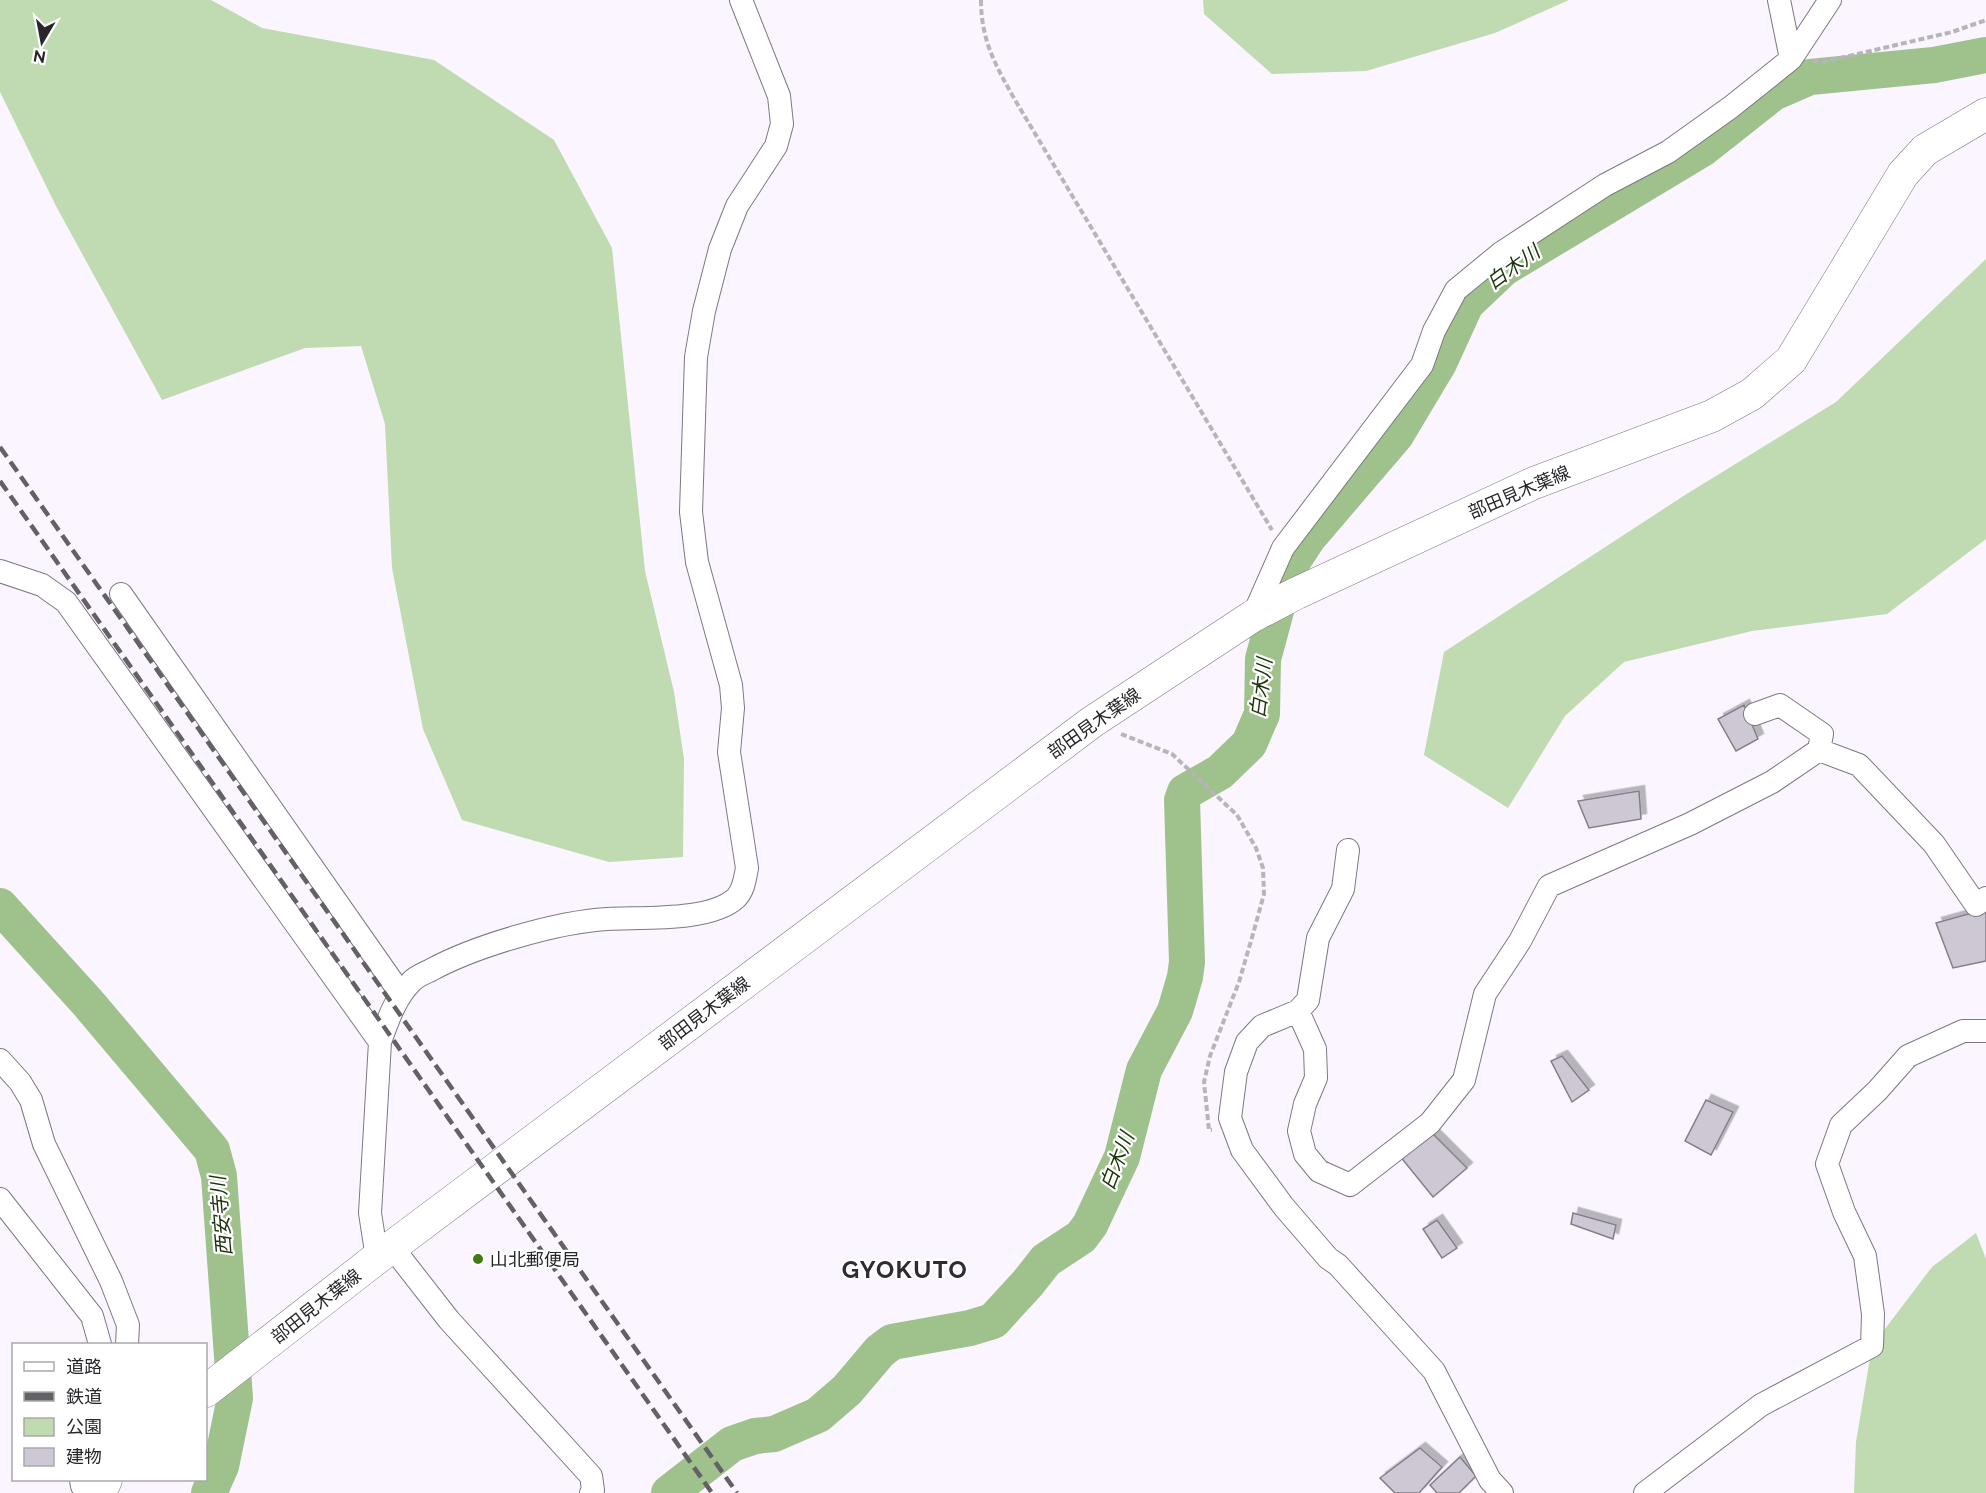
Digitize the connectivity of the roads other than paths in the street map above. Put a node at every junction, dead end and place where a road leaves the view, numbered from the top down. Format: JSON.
{"nodes":[{"id":1,"x":741,"y":0,"type":"edge"},
{"id":2,"x":1779,"y":0,"type":"edge"},
{"id":3,"x":1830,"y":0,"type":"edge"},
{"id":4,"x":1791,"y":59,"type":"junction"},
{"id":5,"x":1986,"y":114,"type":"edge"},
{"id":6,"x":0,"y":572,"type":"edge"},
{"id":7,"x":121,"y":594,"type":"dead end"},
{"id":8,"x":1260,"y":613,"type":"junction"},
{"id":9,"x":1755,"y":714,"type":"dead end"},
{"id":10,"x":1819,"y":750,"type":"junction"},
{"id":11,"x":1348,"y":850,"type":"dead end"},
{"id":12,"x":1986,"y":898,"type":"edge"},
{"id":13,"x":401,"y":993,"type":"junction"},
{"id":14,"x":1298,"y":1011,"type":"junction"},
{"id":15,"x":1986,"y":1031,"type":"edge"},
{"id":16,"x":380,"y":1042,"type":"junction"},
{"id":17,"x":0,"y":1060,"type":"edge"},
{"id":18,"x":0,"y":1199,"type":"edge"},
{"id":19,"x":385,"y":1253,"type":"junction"},
{"id":20,"x":100,"y":1343,"type":"edge"},
{"id":21,"x":127,"y":1343,"type":"edge"},
{"id":22,"x":214,"y":1385,"type":"edge"},
{"id":23,"x":81,"y":1481,"type":"edge"},
{"id":24,"x":90,"y":1493,"type":"edge"},
{"id":25,"x":591,"y":1493,"type":"edge"},
{"id":26,"x":1502,"y":1493,"type":"edge"},
{"id":27,"x":1645,"y":1493,"type":"edge"}],
"edges":[{"from":1,"to":13,"type":"street"},
{"from":2,"to":4,"type":"street"},
{"from":3,"to":4,"type":"street"},
{"from":4,"to":8,"type":"street"},
{"from":5,"to":8,"type":"main road","name":"部田見木葉線"},
{"from":6,"to":16,"type":"street"},
{"from":7,"to":13,"type":"street"},
{"from":8,"to":19,"type":"main road","name":"部田見木葉線"},
{"from":9,"to":10,"type":"street"},
{"from":10,"to":12,"type":"street"},
{"from":10,"to":14,"type":"street"},
{"from":11,"to":14,"type":"street"},
{"from":13,"to":16,"type":"street"},
{"from":14,"to":26,"type":"street"},
{"from":15,"to":27,"type":"street"},
{"from":16,"to":19,"type":"street"},
{"from":17,"to":21,"type":"street"},
{"from":18,"to":20,"type":"street"},
{"from":19,"to":22,"type":"main road","name":"部田見木葉線"},
{"from":19,"to":25,"type":"street"},
{"from":23,"to":24,"type":"street"}]}
